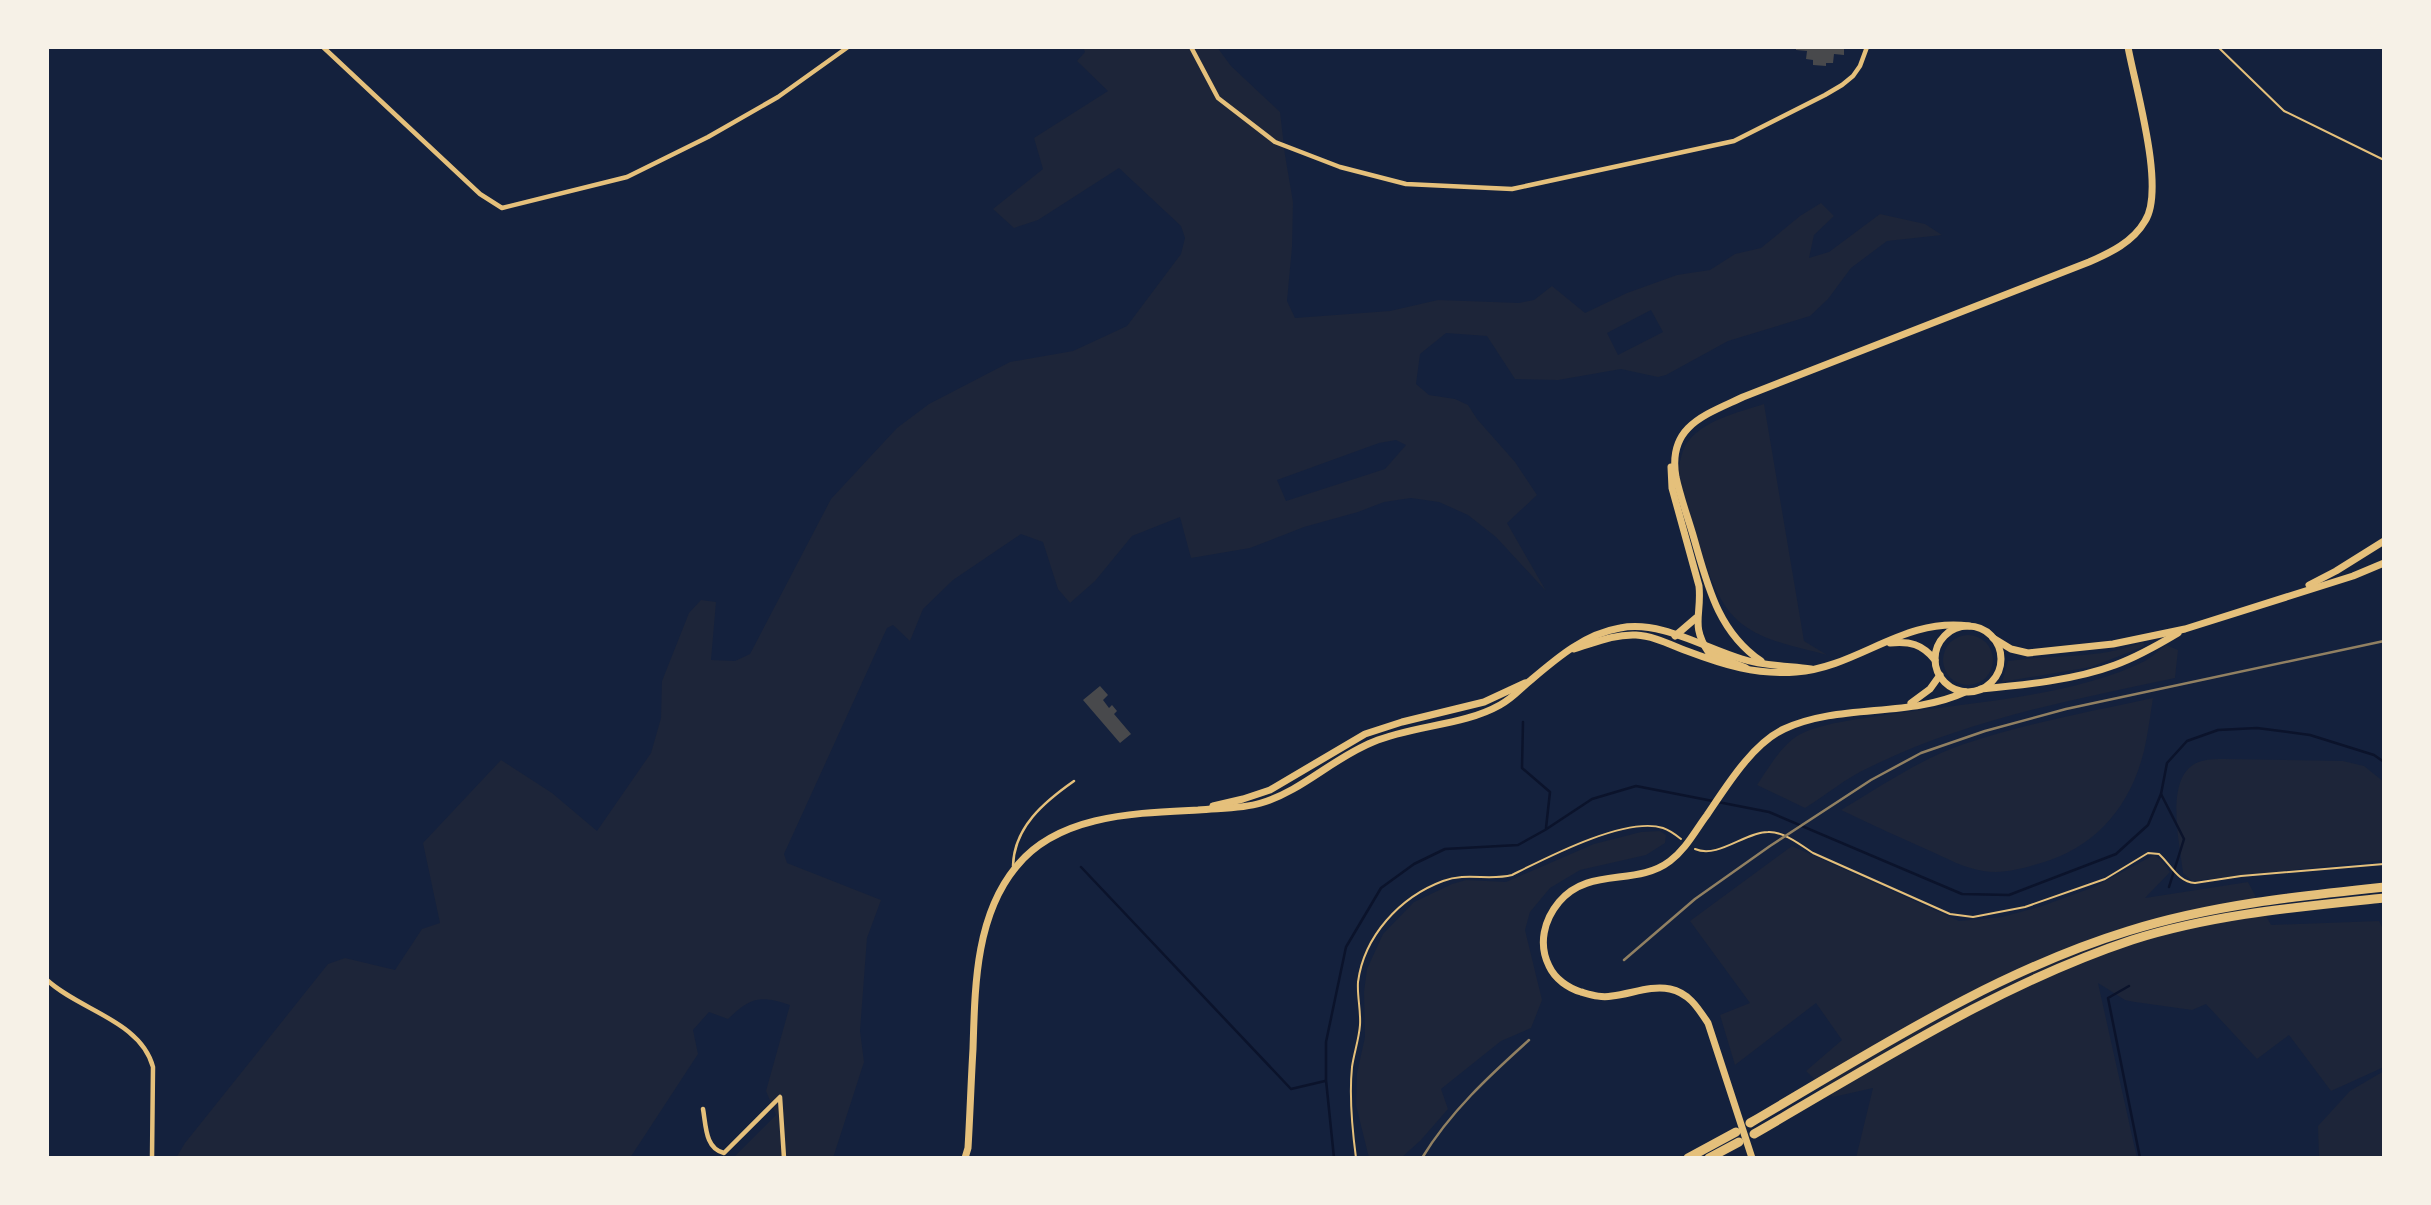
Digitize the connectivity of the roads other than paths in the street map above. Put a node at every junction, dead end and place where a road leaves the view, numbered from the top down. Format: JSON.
{"nodes":[{"id":1,"x":323,"y":47,"type":"edge"},
{"id":2,"x":848,"y":47,"type":"edge"},
{"id":3,"x":1191,"y":47,"type":"edge"},
{"id":4,"x":1867,"y":47,"type":"edge"},
{"id":5,"x":2128,"y":47,"type":"edge"},
{"id":6,"x":1673,"y":456,"type":"junction"},
{"id":7,"x":2380,"y":543,"type":"edge"},
{"id":8,"x":2384,"y":563,"type":"edge"},
{"id":9,"x":2372,"y":568,"type":"junction"},
{"id":10,"x":2284,"y":596,"type":"junction"},
{"id":11,"x":1696,"y":618,"type":"junction"},
{"id":12,"x":1969,"y":626,"type":"junction"},
{"id":13,"x":2185,"y":629,"type":"junction"},
{"id":14,"x":1675,"y":636,"type":"junction"},
{"id":15,"x":1993,"y":638,"type":"junction"},
{"id":16,"x":1885,"y":643,"type":"junction"},
{"id":17,"x":1705,"y":646,"type":"junction"},
{"id":18,"x":1572,"y":650,"type":"junction"},
{"id":19,"x":1936,"y":660,"type":"junction"},
{"id":20,"x":1764,"y":664,"type":"junction"},
{"id":21,"x":1811,"y":669,"type":"junction"},
{"id":22,"x":1751,"y":671,"type":"junction"},
{"id":23,"x":1940,"y":675,"type":"junction"},
{"id":24,"x":1529,"y":682,"type":"junction"},
{"id":25,"x":1981,"y":689,"type":"junction"},
{"id":26,"x":1965,"y":692,"type":"junction"},
{"id":27,"x":1907,"y":706,"type":"junction"},
{"id":28,"x":1074,"y":781,"type":"dead end"},
{"id":29,"x":1196,"y":810,"type":"junction"},
{"id":30,"x":1013,"y":870,"type":"junction"},
{"id":31,"x":2384,"y":887,"type":"edge"},
{"id":32,"x":2384,"y":898,"type":"edge"},
{"id":33,"x":47,"y":980,"type":"edge"},
{"id":34,"x":703,"y":1109,"type":"dead end"},
{"id":35,"x":1750,"y":1124,"type":"dead end"},
{"id":36,"x":1735,"y":1132,"type":"dead end"},
{"id":37,"x":1754,"y":1134,"type":"dead end"},
{"id":38,"x":1739,"y":1142,"type":"dead end"},
{"id":39,"x":152,"y":1158,"type":"edge"},
{"id":40,"x":784,"y":1158,"type":"edge"},
{"id":41,"x":965,"y":1158,"type":"edge"},
{"id":42,"x":1688,"y":1158,"type":"edge"},
{"id":43,"x":1710,"y":1158,"type":"edge"},
{"id":44,"x":1752,"y":1158,"type":"edge"}],
"edges":[{"from":1,"to":2,"type":"street"},
{"from":3,"to":4,"type":"street"},
{"from":5,"to":6,"type":"main road"},
{"from":6,"to":11,"type":"main road"},
{"from":6,"to":20,"type":"main road"},
{"from":7,"to":9,"type":"main road"},
{"from":7,"to":10,"type":"main road"},
{"from":8,"to":9,"type":"main road"},
{"from":9,"to":10,"type":"main road"},
{"from":10,"to":13,"type":"main road"},
{"from":11,"to":14,"type":"main road"},
{"from":11,"to":17,"type":"main road"},
{"from":12,"to":15,"type":"main road"},
{"from":12,"to":16,"type":"main road"},
{"from":12,"to":19,"type":"main road"},
{"from":13,"to":15,"type":"main road"},
{"from":13,"to":25,"type":"main road"},
{"from":14,"to":17,"type":"main road"},
{"from":14,"to":18,"type":"main road"},
{"from":15,"to":25,"type":"main road"},
{"from":16,"to":19,"type":"main road"},
{"from":16,"to":21,"type":"main road"},
{"from":17,"to":20,"type":"main road"},
{"from":17,"to":22,"type":"main road"},
{"from":18,"to":22,"type":"main road"},
{"from":18,"to":24,"type":"main road"},
{"from":19,"to":23,"type":"main road"},
{"from":20,"to":21,"type":"main road"},
{"from":21,"to":22,"type":"main road"},
{"from":23,"to":26,"type":"main road"},
{"from":23,"to":27,"type":"main road"},
{"from":24,"to":29,"type":"main road"},
{"from":24,"to":29,"type":"main road"},
{"from":25,"to":26,"type":"main road"},
{"from":26,"to":27,"type":"main road"},
{"from":27,"to":44,"type":"main road"},
{"from":28,"to":30,"type":"lane"},
{"from":29,"to":30,"type":"main road"},
{"from":30,"to":41,"type":"main road"},
{"from":31,"to":35,"type":"highway"},
{"from":32,"to":37,"type":"highway"},
{"from":33,"to":39,"type":"street"},
{"from":34,"to":40,"type":"street"},
{"from":36,"to":42,"type":"highway"},
{"from":38,"to":43,"type":"highway"}]}
